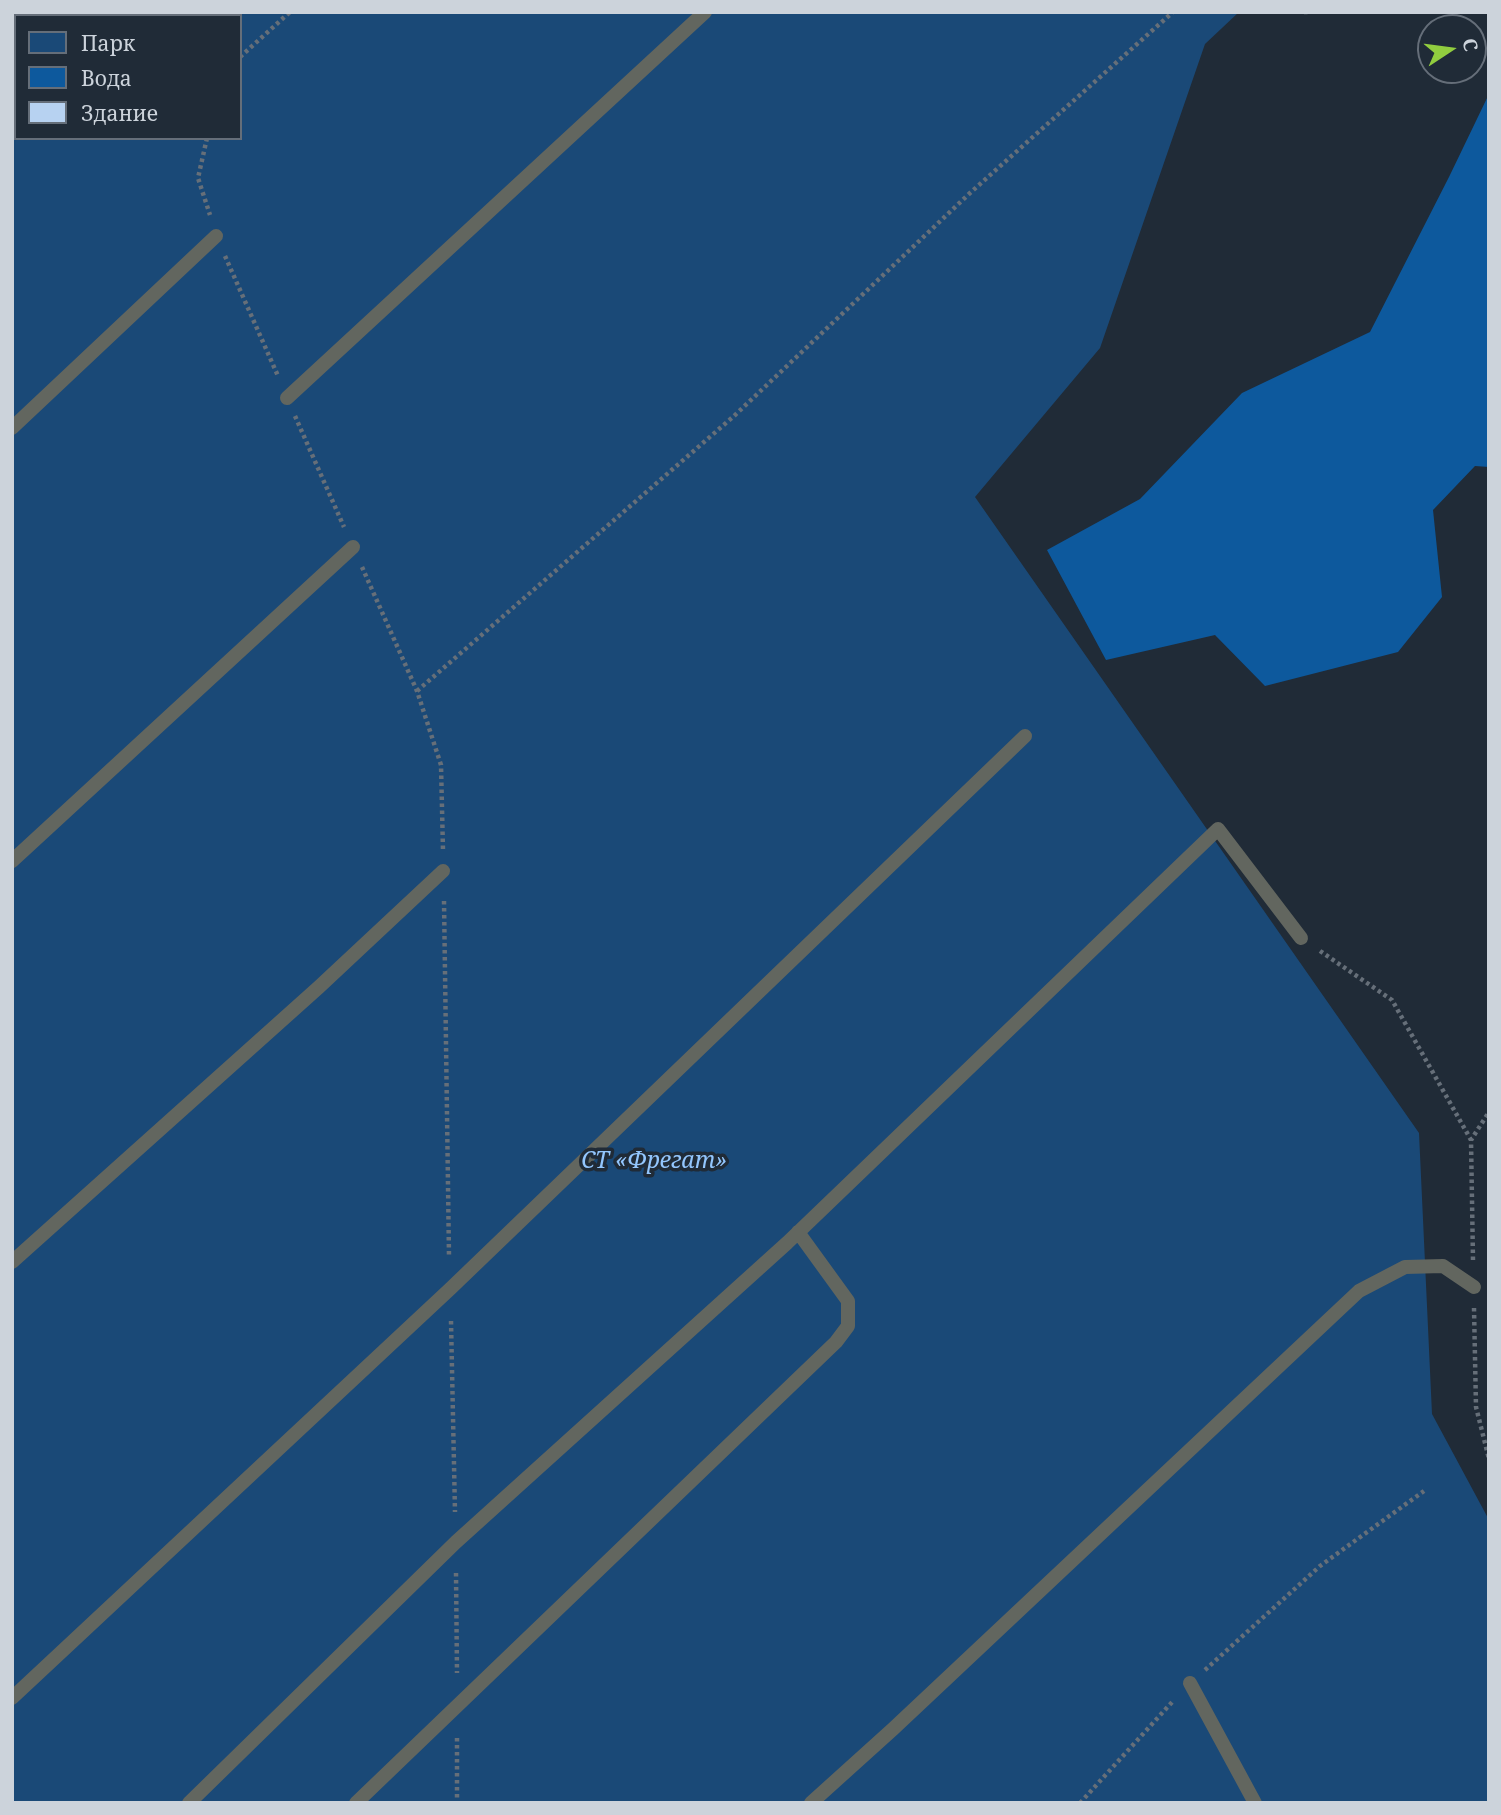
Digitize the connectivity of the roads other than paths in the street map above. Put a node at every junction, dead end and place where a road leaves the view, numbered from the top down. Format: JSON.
{"nodes":[{"id":1,"x":705,"y":12,"type":"edge"},
{"id":2,"x":216,"y":236,"type":"road end"},
{"id":3,"x":287,"y":397,"type":"road end"},
{"id":4,"x":12,"y":428,"type":"edge"},
{"id":5,"x":353,"y":547,"type":"road end"},
{"id":6,"x":1024,"y":736,"type":"dead end"},
{"id":7,"x":12,"y":860,"type":"edge"},
{"id":8,"x":443,"y":871,"type":"road end"},
{"id":9,"x":1301,"y":938,"type":"road end"},
{"id":10,"x":798,"y":1232,"type":"junction"},
{"id":11,"x":12,"y":1262,"type":"edge"},
{"id":12,"x":1474,"y":1287,"type":"dead end"},
{"id":13,"x":1190,"y":1683,"type":"road end"},
{"id":14,"x":12,"y":1698,"type":"edge"},
{"id":15,"x":189,"y":1803,"type":"edge"},
{"id":16,"x":356,"y":1803,"type":"edge"},
{"id":17,"x":811,"y":1803,"type":"edge"},
{"id":18,"x":1255,"y":1803,"type":"edge"}],
"edges":[{"from":1,"to":3,"type":"lane"},
{"from":2,"to":4,"type":"lane"},
{"from":5,"to":7,"type":"lane"},
{"from":6,"to":14,"type":"lane"},
{"from":8,"to":11,"type":"lane"},
{"from":9,"to":10,"type":"lane"},
{"from":10,"to":15,"type":"lane"},
{"from":10,"to":16,"type":"lane"},
{"from":12,"to":17,"type":"lane"},
{"from":13,"to":18,"type":"lane"}]}
